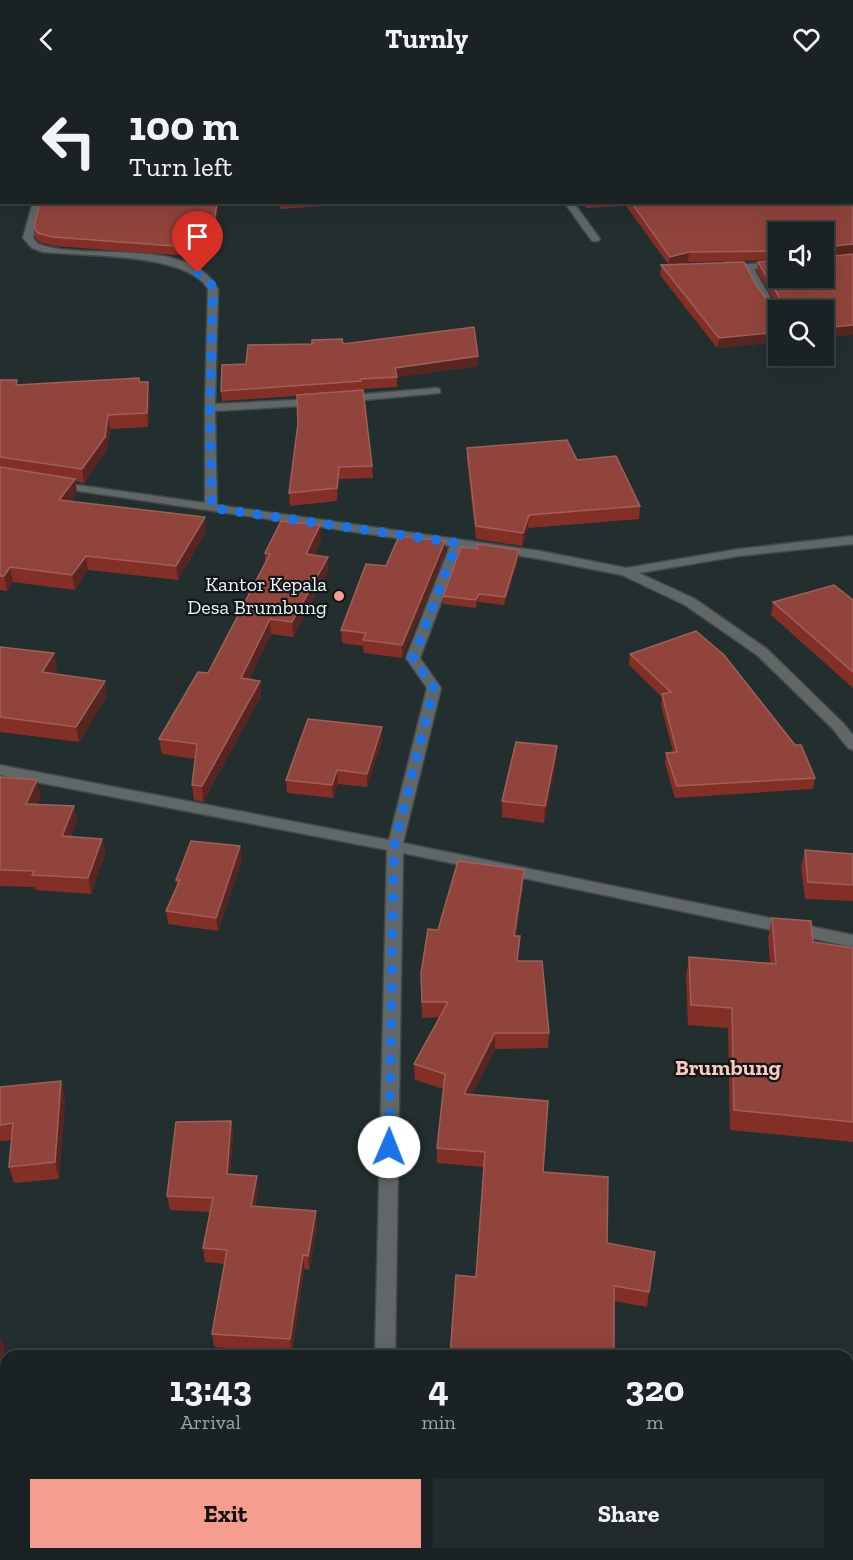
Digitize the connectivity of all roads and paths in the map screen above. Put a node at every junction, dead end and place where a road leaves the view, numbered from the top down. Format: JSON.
{"nodes":[{"id":1,"x":36,"y":204,"type":"edge"},
{"id":2,"x":569,"y":204,"type":"edge"},
{"id":3,"x":595,"y":239,"type":"dead end"},
{"id":4,"x":714,"y":264,"type":"edge"},
{"id":5,"x":768,"y":266,"type":"edge"},
{"id":6,"x":748,"y":267,"type":"junction"},
{"id":7,"x":768,"y":303,"type":"edge"},
{"id":8,"x":436,"y":391,"type":"dead end"},
{"id":9,"x":210,"y":408,"type":"junction"},
{"id":10,"x":47,"y":483,"type":"edge"},
{"id":11,"x":212,"y":508,"type":"junction"},
{"id":12,"x":853,"y":540,"type":"edge"},
{"id":13,"x":457,"y":543,"type":"junction"},
{"id":14,"x":626,"y":572,"type":"junction"},
{"id":15,"x":853,"y":745,"type":"edge"},
{"id":16,"x":0,"y":770,"type":"edge"},
{"id":17,"x":394,"y":846,"type":"junction"},
{"id":18,"x":853,"y":941,"type":"edge"},
{"id":19,"x":384,"y":1350,"type":"edge"}],
"edges":[{"from":1,"to":9,"type":"street"},
{"from":2,"to":3,"type":"street"},
{"from":4,"to":6,"type":"street"},
{"from":5,"to":6,"type":"street"},
{"from":6,"to":7,"type":"street"},
{"from":8,"to":9,"type":"street"},
{"from":9,"to":11,"type":"street"},
{"from":10,"to":11,"type":"street"},
{"from":11,"to":13,"type":"street"},
{"from":12,"to":14,"type":"street"},
{"from":13,"to":14,"type":"street"},
{"from":13,"to":17,"type":"street"},
{"from":14,"to":15,"type":"street"},
{"from":16,"to":17,"type":"street"},
{"from":17,"to":18,"type":"street"},
{"from":17,"to":19,"type":"street"}]}
